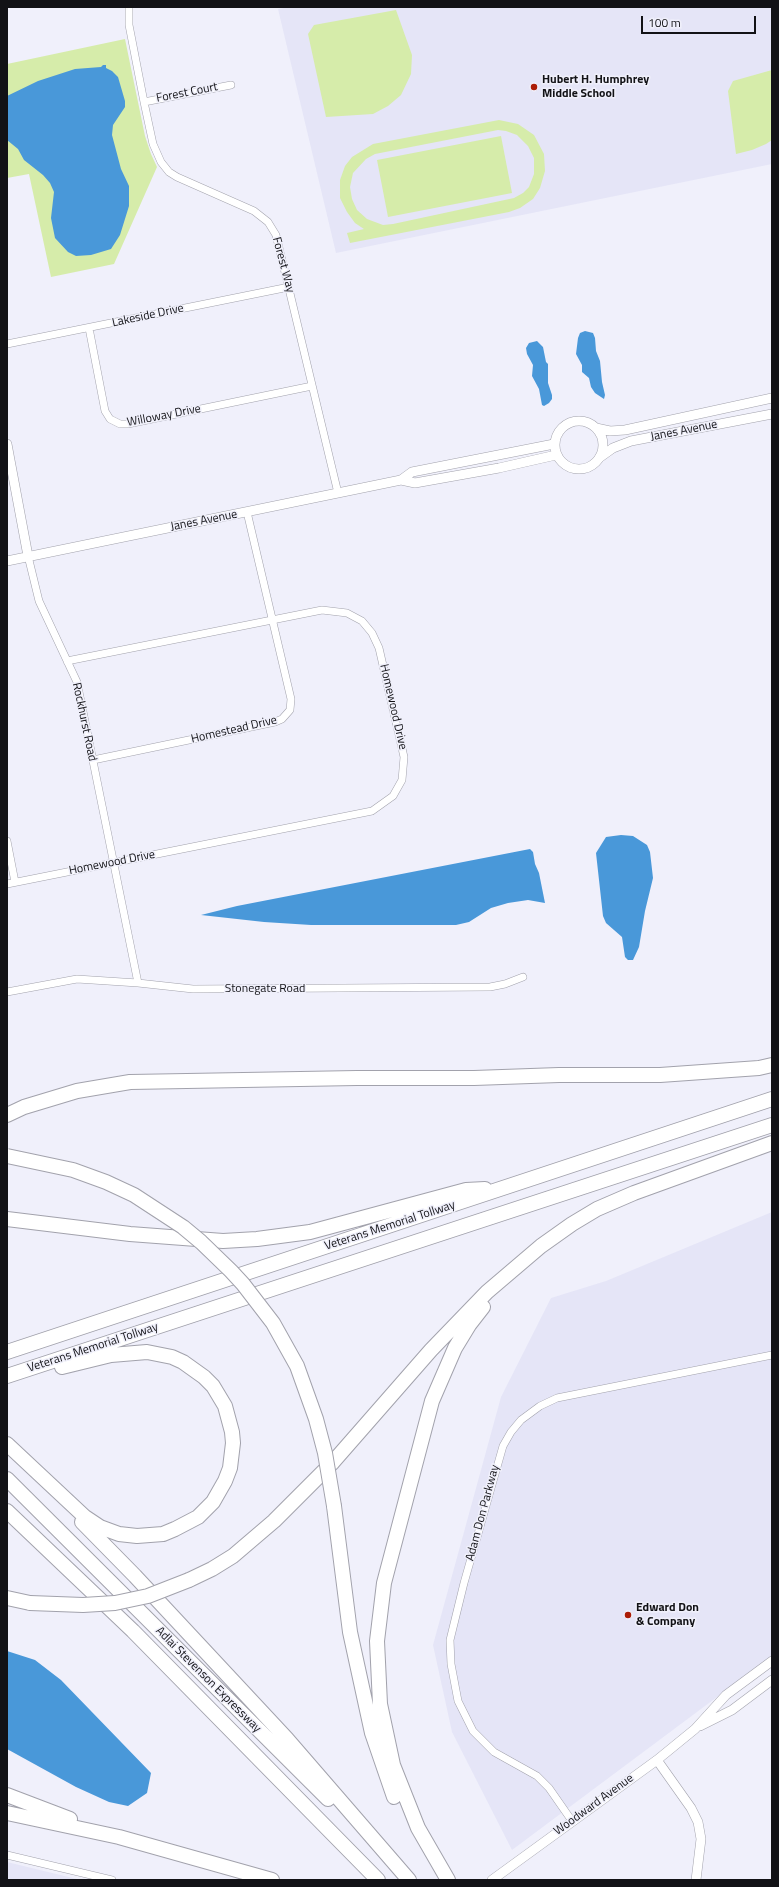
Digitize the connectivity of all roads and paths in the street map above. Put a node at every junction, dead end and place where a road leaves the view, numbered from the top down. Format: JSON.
{"nodes":[{"id":1,"x":129,"y":7,"type":"edge"},
{"id":2,"x":231,"y":85,"type":"dead end"},
{"id":3,"x":144,"y":102,"type":"junction"},
{"id":4,"x":289,"y":287,"type":"junction"},
{"id":5,"x":89,"y":328,"type":"junction"},
{"id":6,"x":7,"y":344,"type":"edge"},
{"id":7,"x":312,"y":386,"type":"junction"},
{"id":8,"x":772,"y":398,"type":"edge"},
{"id":9,"x":772,"y":414,"type":"edge"},
{"id":10,"x":596,"y":428,"type":"junction"},
{"id":11,"x":7,"y":444,"type":"edge"},
{"id":12,"x":554,"y":444,"type":"junction"},
{"id":13,"x":556,"y":455,"type":"junction"},
{"id":14,"x":600,"y":458,"type":"junction"},
{"id":15,"x":401,"y":480,"type":"junction"},
{"id":16,"x":338,"y":493,"type":"junction"},
{"id":17,"x":247,"y":512,"type":"junction"},
{"id":18,"x":28,"y":556,"type":"junction"},
{"id":19,"x":7,"y":560,"type":"edge"},
{"id":20,"x":272,"y":620,"type":"junction"},
{"id":21,"x":67,"y":662,"type":"junction"},
{"id":22,"x":93,"y":760,"type":"junction"},
{"id":23,"x":7,"y":841,"type":"edge"},
{"id":24,"x":114,"y":863,"type":"junction"},
{"id":25,"x":15,"y":882,"type":"junction"},
{"id":26,"x":7,"y":884,"type":"edge"},
{"id":27,"x":524,"y":977,"type":"dead end"},
{"id":28,"x":138,"y":983,"type":"junction"},
{"id":29,"x":7,"y":992,"type":"edge"},
{"id":30,"x":772,"y":1065,"type":"edge"},
{"id":31,"x":772,"y":1099,"type":"edge"},
{"id":32,"x":7,"y":1115,"type":"edge"},
{"id":33,"x":772,"y":1125,"type":"edge"},
{"id":34,"x":772,"y":1143,"type":"edge"},
{"id":35,"x":7,"y":1156,"type":"edge"},
{"id":36,"x":501,"y":1189,"type":"junction"},
{"id":37,"x":7,"y":1219,"type":"edge"},
{"id":38,"x":524,"y":1258,"type":"junction"},
{"id":39,"x":7,"y":1352,"type":"edge"},
{"id":40,"x":772,"y":1355,"type":"edge"},
{"id":41,"x":7,"y":1376,"type":"edge"},
{"id":42,"x":7,"y":1381,"type":"edge"},
{"id":43,"x":7,"y":1446,"type":"edge"},
{"id":44,"x":7,"y":1479,"type":"edge"},
{"id":45,"x":7,"y":1511,"type":"edge"},
{"id":46,"x":7,"y":1598,"type":"edge"},
{"id":47,"x":772,"y":1661,"type":"edge"},
{"id":48,"x":772,"y":1680,"type":"edge"},
{"id":49,"x":695,"y":1729,"type":"junction"},
{"id":50,"x":657,"y":1760,"type":"junction"},
{"id":51,"x":7,"y":1795,"type":"edge"},
{"id":52,"x":7,"y":1813,"type":"edge"},
{"id":53,"x":572,"y":1821,"type":"junction"},
{"id":54,"x":119,"y":1837,"type":"junction"},
{"id":55,"x":7,"y":1855,"type":"edge"},
{"id":56,"x":112,"y":1880,"type":"edge"},
{"id":57,"x":272,"y":1880,"type":"edge"},
{"id":58,"x":378,"y":1880,"type":"edge"},
{"id":59,"x":409,"y":1880,"type":"edge"},
{"id":60,"x":442,"y":1880,"type":"edge"},
{"id":61,"x":448,"y":1880,"type":"edge"},
{"id":62,"x":492,"y":1880,"type":"edge"},
{"id":63,"x":696,"y":1880,"type":"edge"}],
"edges":[{"from":1,"to":3,"type":"street","name":"Forest Way"},
{"from":2,"to":3,"type":"street","name":"Forest Court"},
{"from":3,"to":4,"type":"street","name":"Forest Way"},
{"from":4,"to":5,"type":"street","name":"Lakeside Drive"},
{"from":4,"to":7,"type":"street","name":"Forest Way"},
{"from":5,"to":6,"type":"street","name":"Lakeside Drive"},
{"from":5,"to":7,"type":"street","name":"Willoway Drive"},
{"from":7,"to":16,"type":"street","name":"Forest Way"},
{"from":8,"to":10,"type":"street","name":"Janes Avenue"},
{"from":9,"to":14,"type":"street","name":"Janes Avenue"},
{"from":10,"to":12,"type":"street","name":"Janes Avenue"},
{"from":10,"to":14,"type":"street"},
{"from":11,"to":18,"type":"street","name":"Rockhurst Road"},
{"from":12,"to":13,"type":"street"},
{"from":12,"to":15,"type":"street","name":"Janes Avenue"},
{"from":13,"to":14,"type":"street","name":"Janes Avenue"},
{"from":13,"to":15,"type":"street","name":"Janes Avenue"},
{"from":15,"to":16,"type":"street","name":"Janes Avenue"},
{"from":16,"to":17,"type":"street","name":"Janes Avenue"},
{"from":17,"to":18,"type":"street","name":"Janes Avenue"},
{"from":17,"to":20,"type":"street","name":"Homestead Drive"},
{"from":18,"to":19,"type":"street","name":"Janes Avenue"},
{"from":18,"to":21,"type":"street","name":"Rockhurst Road"},
{"from":20,"to":21,"type":"street","name":"Homewood Drive"},
{"from":20,"to":22,"type":"street","name":"Homestead Drive"},
{"from":20,"to":24,"type":"street","name":"Homewood Drive"},
{"from":21,"to":22,"type":"street","name":"Rockhurst Road"},
{"from":22,"to":24,"type":"street","name":"Rockhurst Road"},
{"from":23,"to":25,"type":"street"},
{"from":24,"to":25,"type":"street","name":"Homewood Drive"},
{"from":24,"to":28,"type":"street","name":"Rockhurst Road"},
{"from":25,"to":26,"type":"street","name":"Homewood Drive"},
{"from":27,"to":28,"type":"street","name":"Stonegate Road"},
{"from":28,"to":29,"type":"street","name":"Stonegate Road"},
{"from":30,"to":32,"type":"highway"},
{"from":31,"to":36,"type":"highway","name":"Veterans Memorial Tollway"},
{"from":33,"to":41,"type":"highway","name":"Veterans Memorial Tollway"},
{"from":34,"to":38,"type":"highway"},
{"from":35,"to":60,"type":"highway","bridge":true},
{"from":36,"to":37,"type":"highway"},
{"from":36,"to":39,"type":"highway","name":"Veterans Memorial Tollway"},
{"from":38,"to":46,"type":"highway","bridge":true},
{"from":38,"to":61,"type":"highway"},
{"from":40,"to":53,"type":"street","name":"Adam Don Parkway"},
{"from":42,"to":43,"type":"highway"},
{"from":43,"to":59,"type":"highway"},
{"from":44,"to":59,"type":"highway","name":"Adlai Stevenson Expressway"},
{"from":45,"to":58,"type":"highway","name":"Adlai Stevenson Expressway"},
{"from":47,"to":49,"type":"street","name":"Woodward Avenue"},
{"from":48,"to":49,"type":"street","name":"Woodward Avenue"},
{"from":49,"to":50,"type":"street","name":"Woodward Avenue"},
{"from":50,"to":53,"type":"street","name":"Woodward Avenue"},
{"from":50,"to":63,"type":"street"},
{"from":51,"to":54,"type":"highway"},
{"from":52,"to":54,"type":"highway"},
{"from":53,"to":62,"type":"street","name":"Woodward Avenue"},
{"from":54,"to":57,"type":"highway"},
{"from":55,"to":56,"type":"street"}]}
